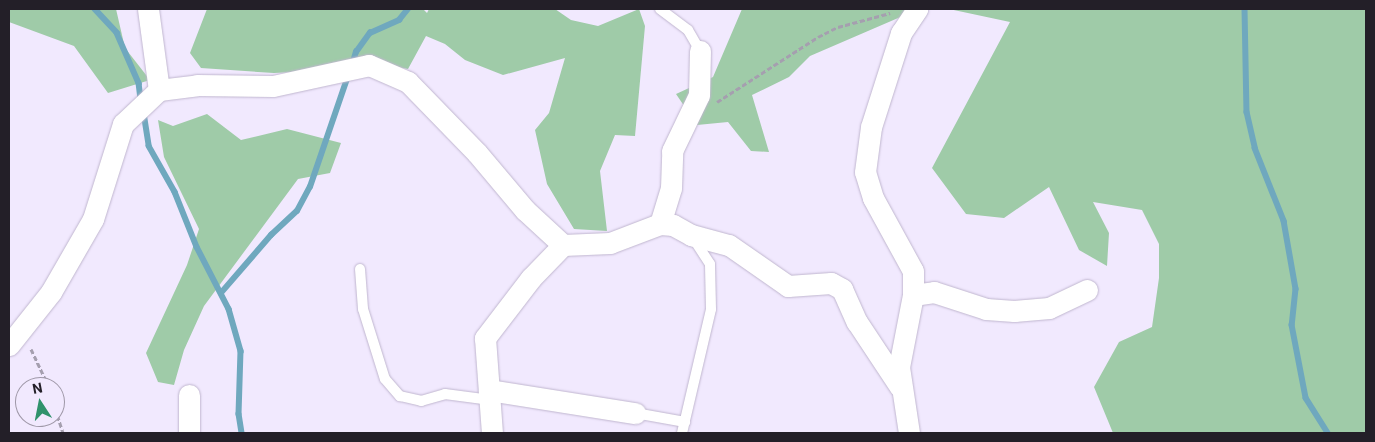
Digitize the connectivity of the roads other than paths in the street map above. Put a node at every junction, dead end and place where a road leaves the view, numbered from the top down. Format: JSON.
{"nodes":[{"id":1,"x":148,"y":9,"type":"edge"},
{"id":2,"x":660,"y":9,"type":"edge"},
{"id":3,"x":908,"y":10,"type":"edge"},
{"id":4,"x":700,"y":51,"type":"joint"},
{"id":5,"x":159,"y":90,"type":"junction"},
{"id":6,"x":660,"y":224,"type":"junction"},
{"id":7,"x":691,"y":235,"type":"junction"},
{"id":8,"x":562,"y":245,"type":"junction"},
{"id":9,"x":360,"y":269,"type":"dead end"},
{"id":10,"x":1087,"y":290,"type":"dead end"},
{"id":11,"x":913,"y":295,"type":"junction"},
{"id":12,"x":14,"y":339,"type":"edge"},
{"id":13,"x":900,"y":387,"type":"junction"},
{"id":14,"x":189,"y":395,"type":"dead end"},
{"id":15,"x":490,"y":395,"type":"junction"},
{"id":16,"x":635,"y":414,"type":"joint"},
{"id":17,"x":685,"y":422,"type":"junction"},
{"id":18,"x":189,"y":433,"type":"edge"},
{"id":19,"x":492,"y":433,"type":"edge"},
{"id":20,"x":682,"y":433,"type":"edge"},
{"id":21,"x":909,"y":433,"type":"edge"}],
"edges":[{"from":1,"to":5,"type":"street"},
{"from":2,"to":4,"type":"lane"},
{"from":3,"to":11,"type":"street"},
{"from":4,"to":6,"type":"street"},
{"from":5,"to":8,"type":"street"},
{"from":5,"to":12,"type":"street"},
{"from":6,"to":7,"type":"street"},
{"from":6,"to":8,"type":"street"},
{"from":7,"to":13,"type":"street"},
{"from":7,"to":17,"type":"lane"},
{"from":8,"to":15,"type":"street"},
{"from":9,"to":15,"type":"lane"},
{"from":10,"to":11,"type":"street"},
{"from":11,"to":13,"type":"street"},
{"from":13,"to":21,"type":"street"},
{"from":14,"to":18,"type":"street"},
{"from":15,"to":16,"type":"street"},
{"from":15,"to":19,"type":"street"},
{"from":16,"to":17,"type":"lane"},
{"from":17,"to":20,"type":"lane"}]}
